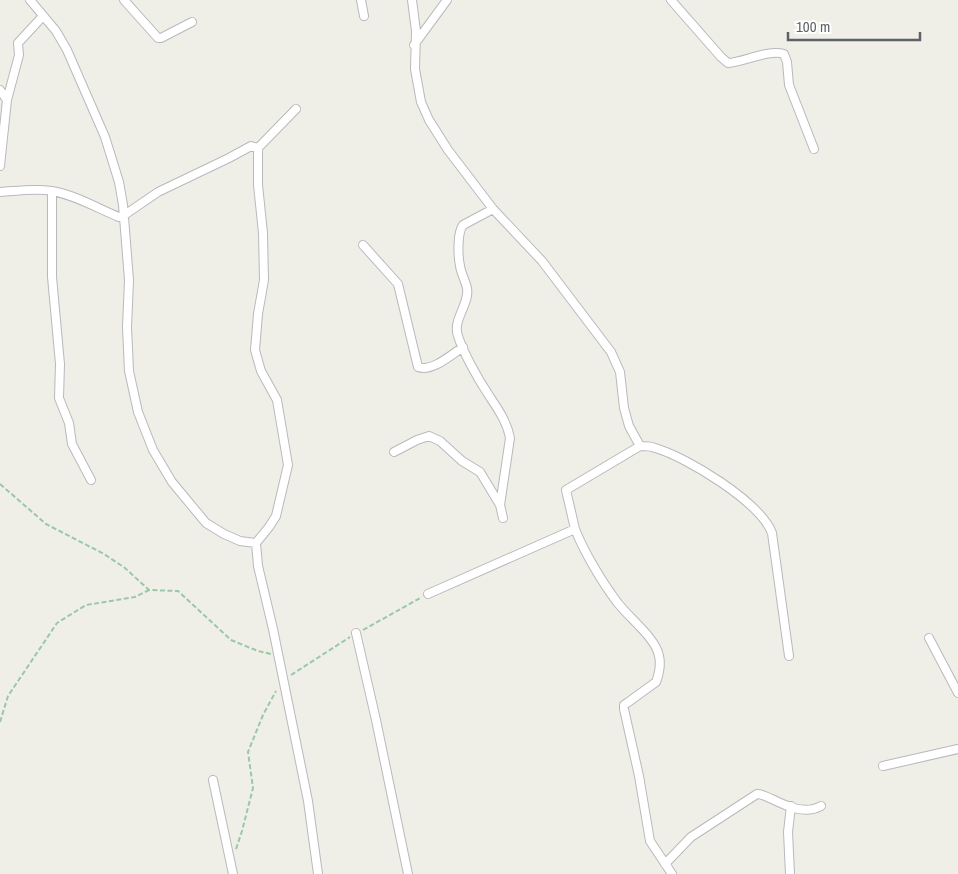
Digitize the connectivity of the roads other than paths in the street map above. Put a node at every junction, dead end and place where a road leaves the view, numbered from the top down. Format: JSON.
{"nodes":[{"id":1,"x":30,"y":0,"type":"edge"},
{"id":2,"x":124,"y":0,"type":"edge"},
{"id":3,"x":361,"y":0,"type":"edge"},
{"id":4,"x":412,"y":0,"type":"edge"},
{"id":5,"x":447,"y":0,"type":"edge"},
{"id":6,"x":671,"y":0,"type":"edge"},
{"id":7,"x":43,"y":16,"type":"junction"},
{"id":8,"x":364,"y":16,"type":"dead end"},
{"id":9,"x":192,"y":22,"type":"dead end"},
{"id":10,"x":414,"y":45,"type":"junction"},
{"id":11,"x":0,"y":90,"type":"edge"},
{"id":12,"x":7,"y":100,"type":"junction"},
{"id":13,"x":296,"y":109,"type":"dead end"},
{"id":14,"x":258,"y":148,"type":"junction"},
{"id":15,"x":814,"y":149,"type":"dead end"},
{"id":16,"x":0,"y":166,"type":"edge"},
{"id":17,"x":52,"y":191,"type":"junction"},
{"id":18,"x":0,"y":192,"type":"edge"},
{"id":19,"x":493,"y":209,"type":"junction"},
{"id":20,"x":124,"y":216,"type":"junction"},
{"id":21,"x":363,"y":245,"type":"dead end"},
{"id":22,"x":463,"y":347,"type":"junction"},
{"id":23,"x":640,"y":446,"type":"junction"},
{"id":24,"x":394,"y":452,"type":"dead end"},
{"id":25,"x":91,"y":480,"type":"dead end"},
{"id":26,"x":500,"y":505,"type":"junction"},
{"id":27,"x":503,"y":518,"type":"dead end"},
{"id":28,"x":575,"y":529,"type":"junction"},
{"id":29,"x":256,"y":543,"type":"junction"},
{"id":30,"x":428,"y":594,"type":"dead end"},
{"id":31,"x":356,"y":633,"type":"dead end"},
{"id":32,"x":929,"y":638,"type":"dead end"},
{"id":33,"x":789,"y":656,"type":"dead end"},
{"id":34,"x":958,"y":693,"type":"edge"},
{"id":35,"x":958,"y":749,"type":"edge"},
{"id":36,"x":883,"y":766,"type":"dead end"},
{"id":37,"x":213,"y":780,"type":"dead end"},
{"id":38,"x":791,"y":806,"type":"junction"},
{"id":39,"x":820,"y":806,"type":"dead end"},
{"id":40,"x":665,"y":864,"type":"junction"},
{"id":41,"x":233,"y":874,"type":"edge"},
{"id":42,"x":318,"y":874,"type":"edge"},
{"id":43,"x":408,"y":874,"type":"edge"},
{"id":44,"x":672,"y":874,"type":"edge"},
{"id":45,"x":790,"y":874,"type":"edge"}],
"edges":[{"from":1,"to":7,"type":"street"},
{"from":2,"to":9,"type":"street"},
{"from":3,"to":8,"type":"street"},
{"from":4,"to":10,"type":"street"},
{"from":5,"to":10,"type":"street"},
{"from":6,"to":15,"type":"street"},
{"from":7,"to":12,"type":"street"},
{"from":7,"to":20,"type":"street"},
{"from":10,"to":19,"type":"street"},
{"from":11,"to":12,"type":"street"},
{"from":12,"to":16,"type":"street"},
{"from":13,"to":14,"type":"street"},
{"from":14,"to":20,"type":"street"},
{"from":14,"to":29,"type":"street"},
{"from":17,"to":18,"type":"street"},
{"from":17,"to":20,"type":"street"},
{"from":17,"to":25,"type":"street"},
{"from":19,"to":22,"type":"street"},
{"from":19,"to":23,"type":"street"},
{"from":20,"to":29,"type":"street"},
{"from":21,"to":22,"type":"street"},
{"from":22,"to":26,"type":"street"},
{"from":23,"to":28,"type":"street"},
{"from":23,"to":33,"type":"street"},
{"from":24,"to":26,"type":"street"},
{"from":26,"to":27,"type":"street"},
{"from":28,"to":30,"type":"street"},
{"from":28,"to":40,"type":"street"},
{"from":29,"to":42,"type":"street"},
{"from":31,"to":43,"type":"street"},
{"from":32,"to":34,"type":"street"},
{"from":35,"to":36,"type":"street"},
{"from":37,"to":41,"type":"street"},
{"from":38,"to":39,"type":"street"},
{"from":38,"to":40,"type":"street"},
{"from":38,"to":45,"type":"street"},
{"from":40,"to":44,"type":"street"}]}
